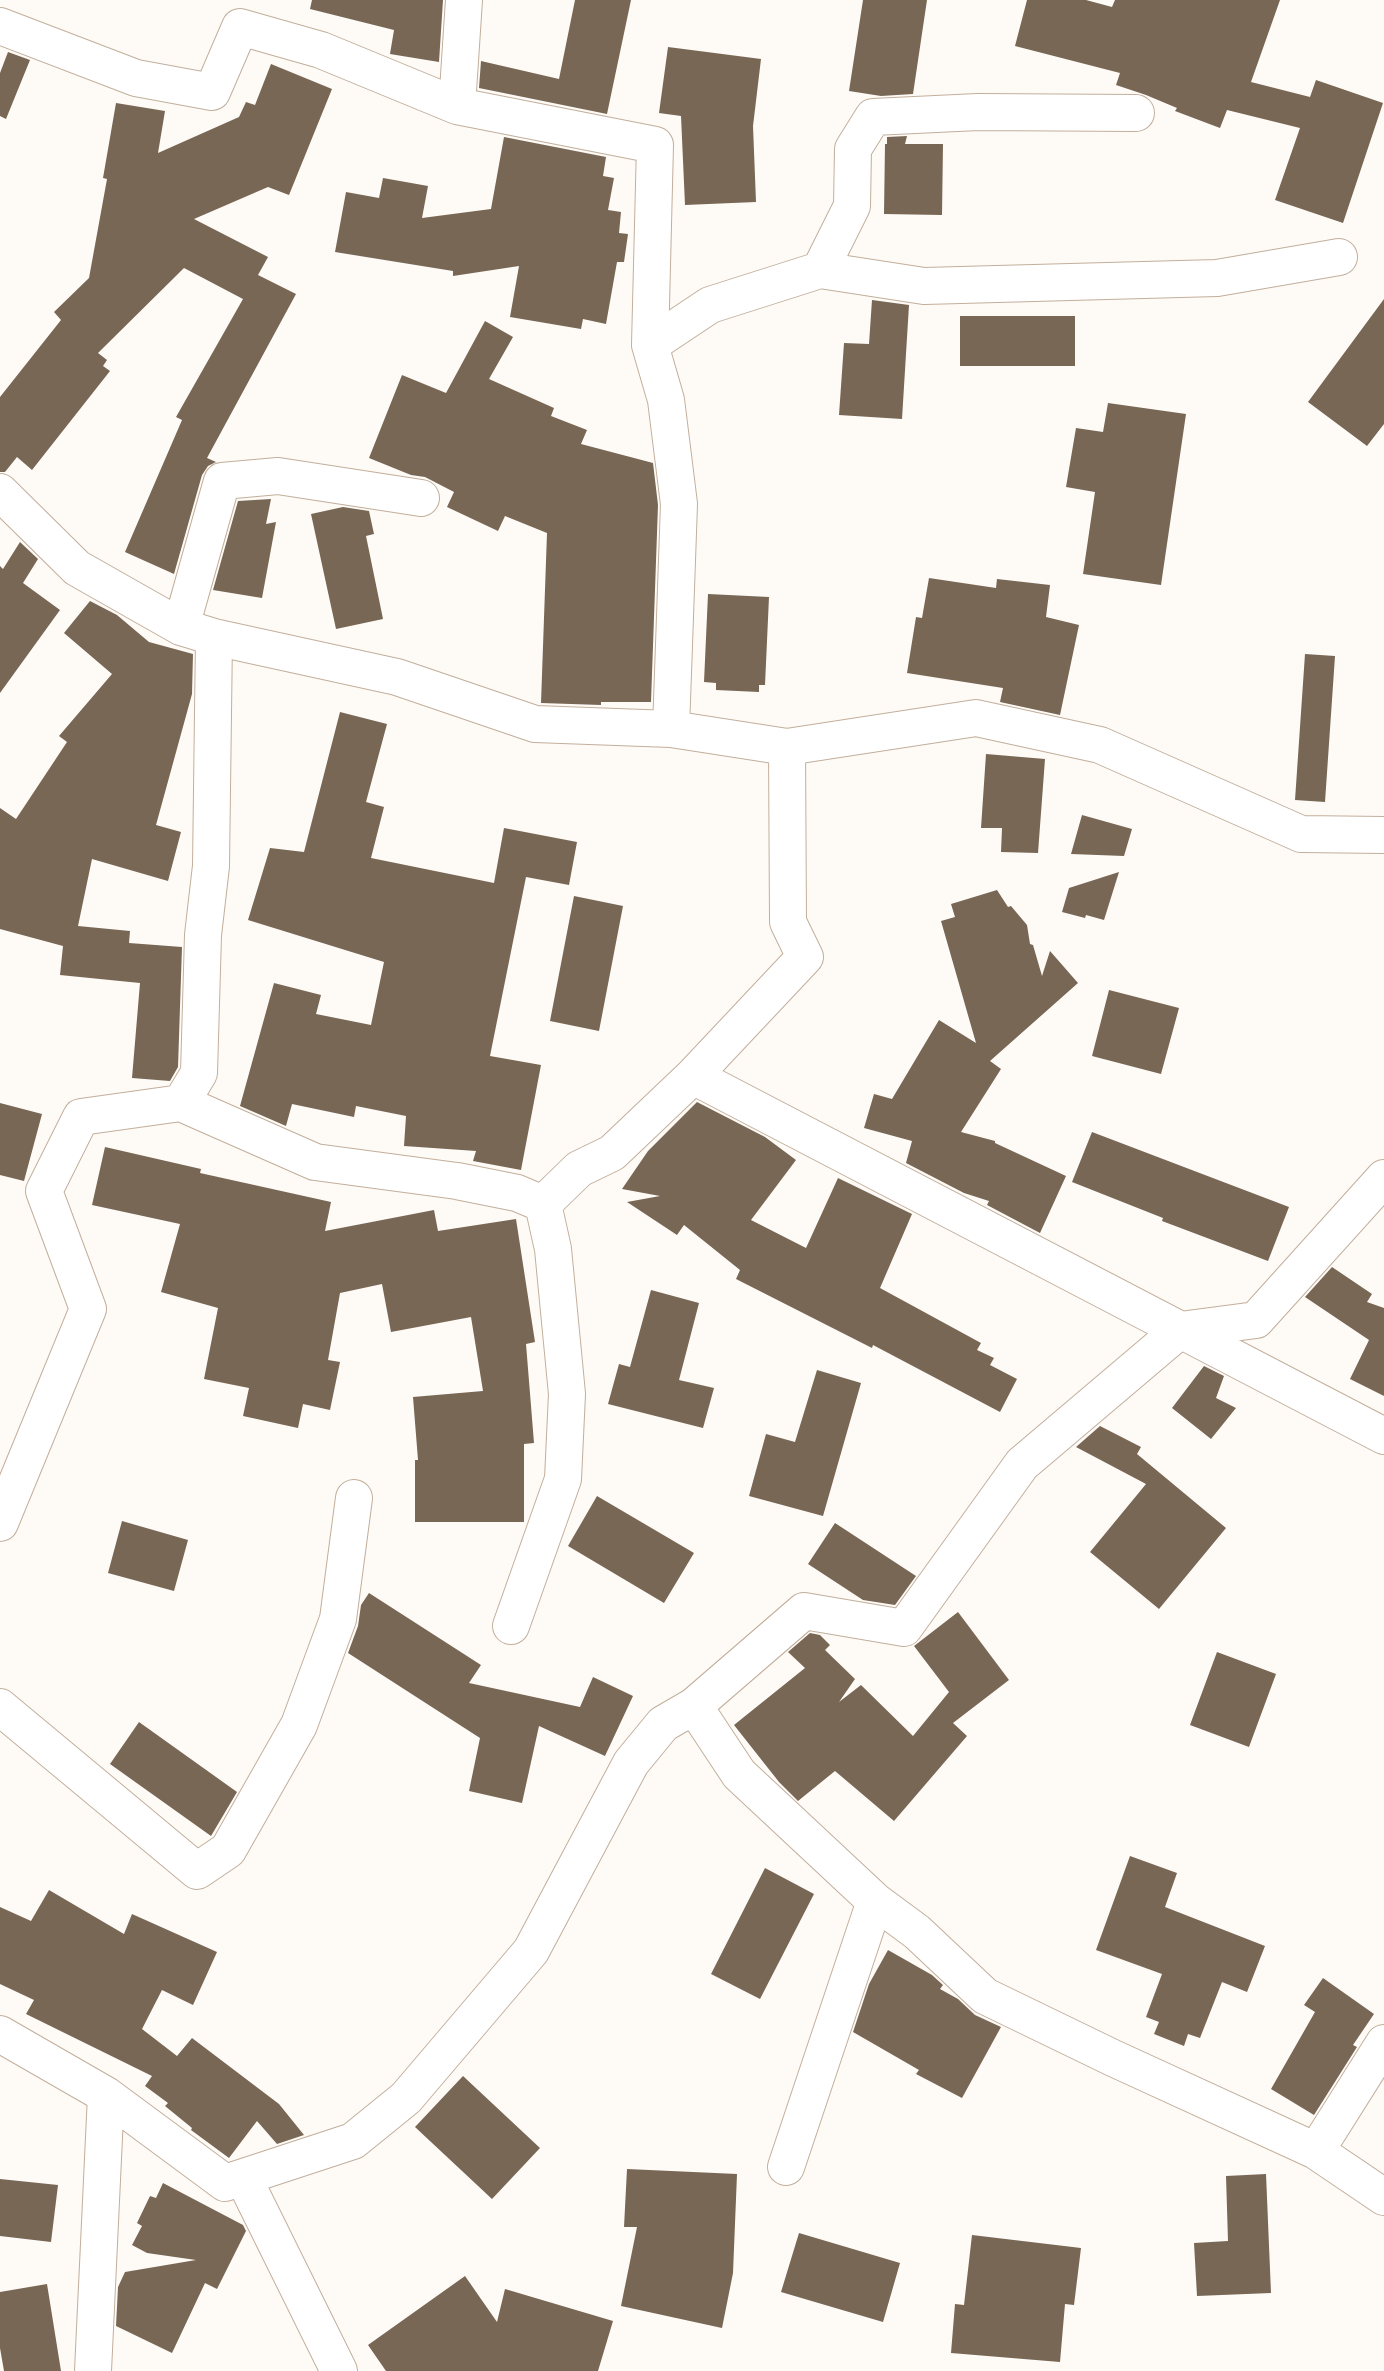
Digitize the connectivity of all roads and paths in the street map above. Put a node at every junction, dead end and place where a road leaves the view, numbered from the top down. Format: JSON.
{"nodes":[{"id":1,"x":464,"y":0,"type":"edge"},
{"id":2,"x":0,"y":26,"type":"edge"},
{"id":3,"x":457,"y":106,"type":"junction"},
{"id":4,"x":1136,"y":113,"type":"dead end"},
{"id":5,"x":1339,"y":257,"type":"dead end"},
{"id":6,"x":820,"y":270,"type":"junction"},
{"id":7,"x":650,"y":345,"type":"junction"},
{"id":8,"x":0,"y":492,"type":"edge"},
{"id":9,"x":421,"y":498,"type":"dead end"},
{"id":10,"x":198,"y":632,"type":"junction"},
{"id":11,"x":671,"y":729,"type":"junction"},
{"id":12,"x":787,"y":747,"type":"junction"},
{"id":13,"x":1384,"y":835,"type":"edge"},
{"id":14,"x":693,"y":1076,"type":"junction"},
{"id":15,"x":181,"y":1103,"type":"junction"},
{"id":16,"x":1384,"y":1178,"type":"edge"},
{"id":17,"x":543,"y":1204,"type":"junction"},
{"id":18,"x":1180,"y":1330,"type":"junction"},
{"id":19,"x":1384,"y":1436,"type":"edge"},
{"id":20,"x":354,"y":1498,"type":"dead end"},
{"id":21,"x":0,"y":1523,"type":"edge"},
{"id":22,"x":511,"y":1626,"type":"dead end"},
{"id":23,"x":694,"y":1706,"type":"junction"},
{"id":24,"x":0,"y":1707,"type":"edge"},
{"id":25,"x":875,"y":1901,"type":"junction"},
{"id":26,"x":0,"y":2034,"type":"edge"},
{"id":27,"x":1384,"y":2043,"type":"edge"},
{"id":28,"x":106,"y":2095,"type":"junction"},
{"id":29,"x":1316,"y":2151,"type":"junction"},
{"id":30,"x":786,"y":2167,"type":"dead end"},
{"id":31,"x":244,"y":2179,"type":"junction"},
{"id":32,"x":1384,"y":2197,"type":"edge"},
{"id":33,"x":93,"y":2371,"type":"edge"},
{"id":34,"x":339,"y":2371,"type":"edge"}],
"edges":[{"from":1,"to":3,"type":"street"},
{"from":2,"to":3,"type":"street"},
{"from":3,"to":7,"type":"street"},
{"from":4,"to":6,"type":"street"},
{"from":5,"to":6,"type":"street"},
{"from":6,"to":7,"type":"street"},
{"from":7,"to":11,"type":"street"},
{"from":8,"to":10,"type":"street"},
{"from":9,"to":10,"type":"street"},
{"from":10,"to":11,"type":"street"},
{"from":10,"to":15,"type":"street"},
{"from":11,"to":12,"type":"street"},
{"from":12,"to":13,"type":"street"},
{"from":12,"to":14,"type":"street"},
{"from":14,"to":17,"type":"street"},
{"from":14,"to":18,"type":"street"},
{"from":15,"to":17,"type":"street"},
{"from":15,"to":21,"type":"street"},
{"from":16,"to":18,"type":"street"},
{"from":17,"to":22,"type":"street"},
{"from":18,"to":19,"type":"street"},
{"from":18,"to":23,"type":"street"},
{"from":20,"to":24,"type":"street"},
{"from":23,"to":25,"type":"street"},
{"from":23,"to":31,"type":"street"},
{"from":25,"to":29,"type":"street"},
{"from":25,"to":30,"type":"street"},
{"from":26,"to":28,"type":"street"},
{"from":27,"to":29,"type":"street"},
{"from":28,"to":31,"type":"street"},
{"from":28,"to":33,"type":"street"},
{"from":29,"to":32,"type":"street"},
{"from":31,"to":34,"type":"street"}]}
